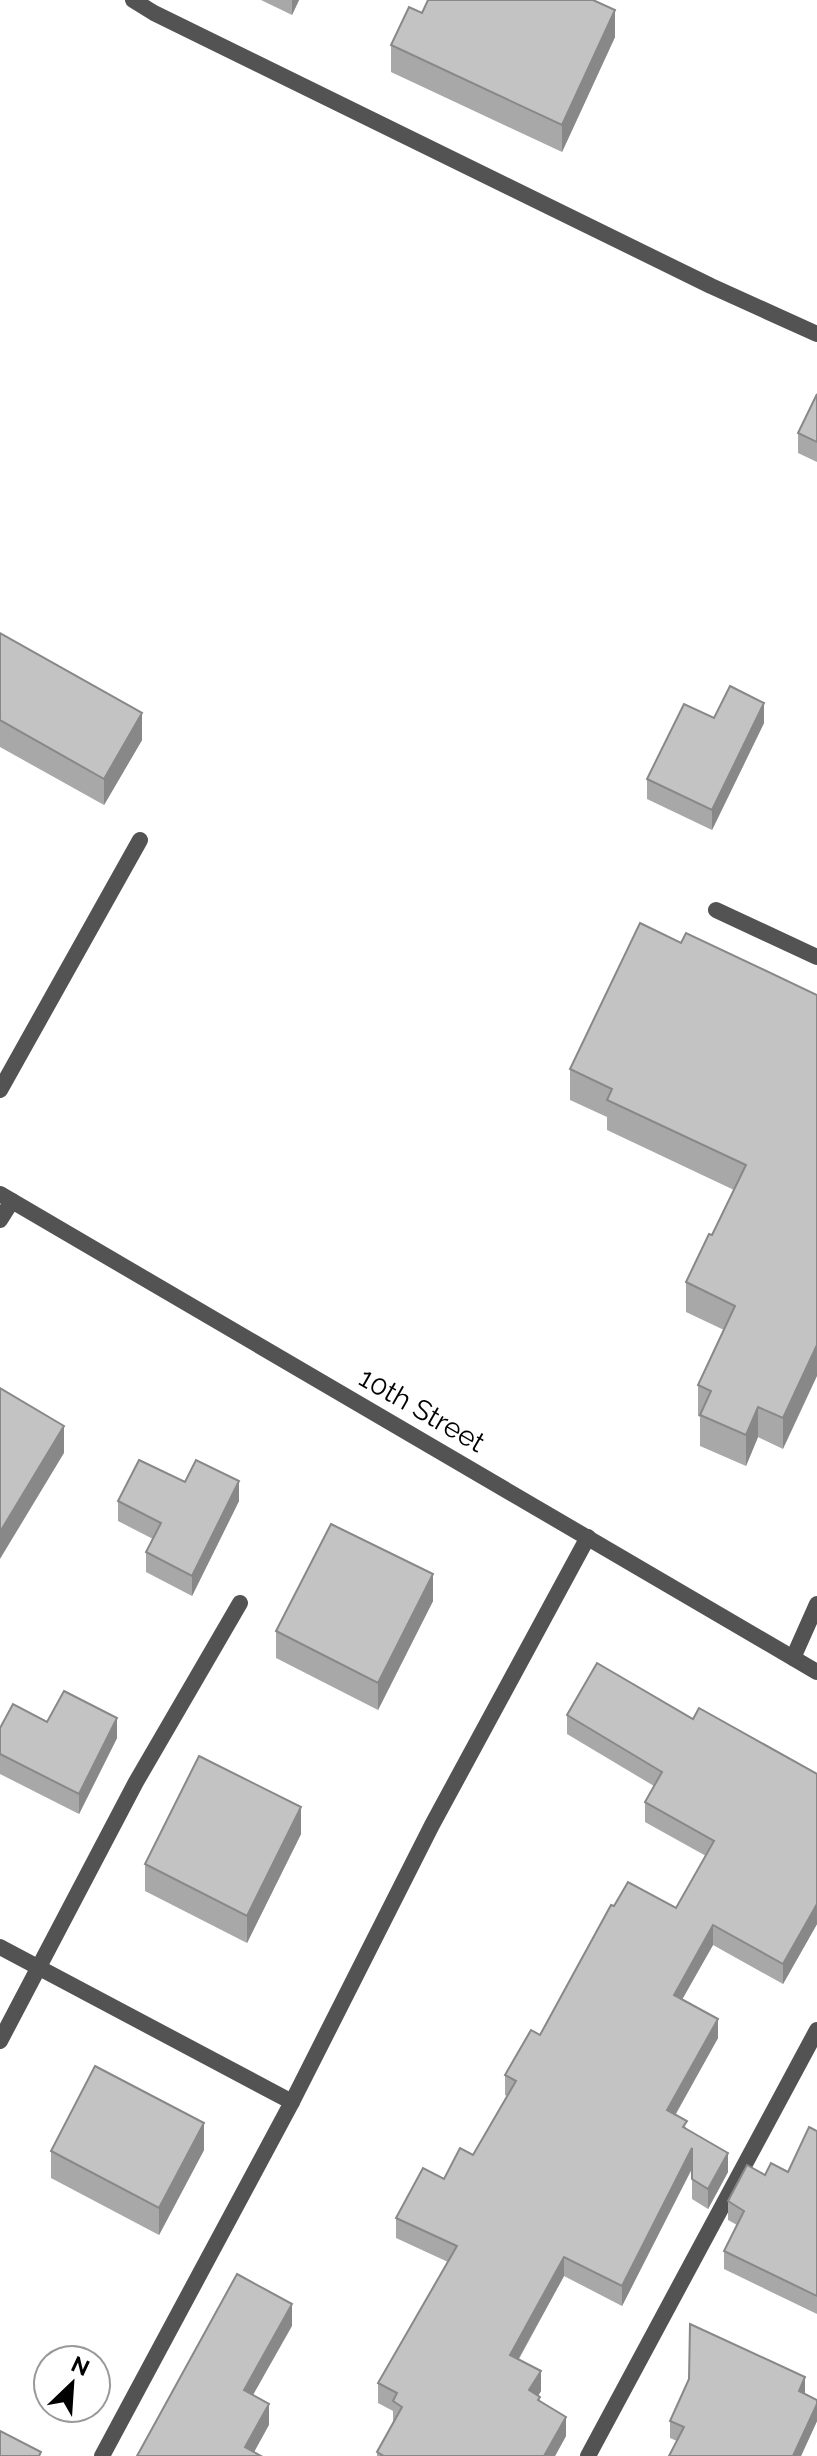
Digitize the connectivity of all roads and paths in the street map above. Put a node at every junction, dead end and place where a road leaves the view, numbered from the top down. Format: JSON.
{"nodes":[{"id":1,"x":133,"y":0,"type":"edge"},
{"id":2,"x":817,"y":334,"type":"edge"},
{"id":3,"x":140,"y":840,"type":"dead end"},
{"id":4,"x":716,"y":910,"type":"dead end"},
{"id":5,"x":817,"y":957,"type":"edge"},
{"id":6,"x":0,"y":1090,"type":"edge"},
{"id":7,"x":6,"y":1197,"type":"edge"},
{"id":8,"x":0,"y":1220,"type":"edge"},
{"id":9,"x":588,"y":1537,"type":"junction"},
{"id":10,"x":240,"y":1603,"type":"dead end"},
{"id":11,"x":817,"y":1604,"type":"edge"},
{"id":12,"x":793,"y":1658,"type":"junction"},
{"id":13,"x":817,"y":1672,"type":"edge"},
{"id":14,"x":0,"y":1947,"type":"edge"},
{"id":15,"x":38,"y":1967,"type":"junction"},
{"id":16,"x":817,"y":2030,"type":"edge"},
{"id":17,"x":0,"y":2041,"type":"edge"},
{"id":18,"x":292,"y":2102,"type":"junction"},
{"id":19,"x":102,"y":2456,"type":"edge"},
{"id":20,"x":588,"y":2456,"type":"edge"}],
"edges":[{"from":1,"to":2,"type":"street"},
{"from":3,"to":6,"type":"street"},
{"from":4,"to":5,"type":"street"},
{"from":7,"to":8,"type":"street"},
{"from":7,"to":9,"type":"street","name":"10th Street"},
{"from":9,"to":12,"type":"street","name":"10th Street"},
{"from":9,"to":18,"type":"street"},
{"from":10,"to":15,"type":"street"},
{"from":11,"to":12,"type":"street"},
{"from":12,"to":13,"type":"street","name":"10th Street"},
{"from":14,"to":15,"type":"street"},
{"from":15,"to":17,"type":"street"},
{"from":15,"to":18,"type":"street"},
{"from":16,"to":20,"type":"street"},
{"from":18,"to":19,"type":"street"}]}
